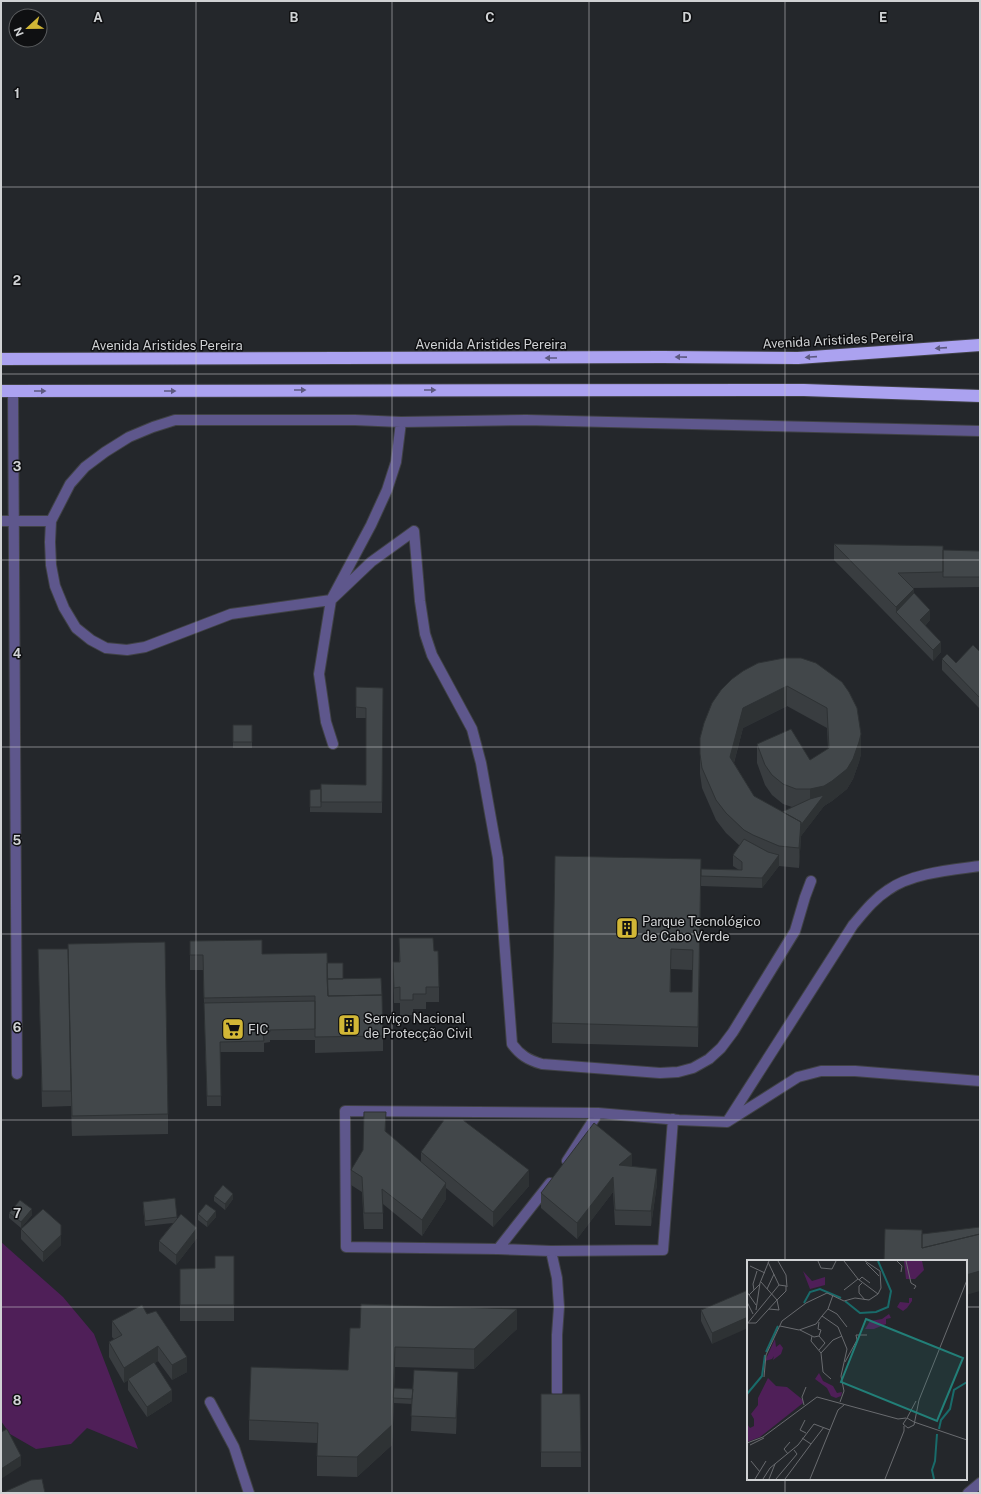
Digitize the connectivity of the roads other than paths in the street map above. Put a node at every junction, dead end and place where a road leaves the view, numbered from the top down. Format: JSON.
{"nodes":[{"id":1,"x":980,"y":345,"type":"edge"},
{"id":2,"x":1,"y":359,"type":"edge"},
{"id":3,"x":7,"y":391,"type":"edge"},
{"id":4,"x":980,"y":396,"type":"edge"},
{"id":5,"x":401,"y":422,"type":"junction"},
{"id":6,"x":980,"y":431,"type":"edge"},
{"id":7,"x":1,"y":521,"type":"edge"},
{"id":8,"x":13,"y":521,"type":"junction"},
{"id":9,"x":51,"y":521,"type":"junction"},
{"id":10,"x":331,"y":600,"type":"junction"},
{"id":11,"x":333,"y":744,"type":"dead end"},
{"id":12,"x":980,"y":866,"type":"edge"},
{"id":13,"x":811,"y":881,"type":"dead end"},
{"id":14,"x":17,"y":1074,"type":"dead end"},
{"id":15,"x":980,"y":1081,"type":"edge"},
{"id":16,"x":598,"y":1112,"type":"junction"},
{"id":17,"x":673,"y":1119,"type":"junction"},
{"id":18,"x":727,"y":1122,"type":"junction"},
{"id":19,"x":498,"y":1250,"type":"junction"},
{"id":20,"x":551,"y":1251,"type":"junction"},
{"id":21,"x":557,"y":1392,"type":"edge"},
{"id":22,"x":210,"y":1402,"type":"dead end"},
{"id":23,"x":980,"y":1483,"type":"edge"},
{"id":24,"x":249,"y":1493,"type":"edge"},
{"id":25,"x":968,"y":1493,"type":"edge"}],
"edges":[{"from":1,"to":2,"type":"highway","name":"Avenida Aristides Pereira","one_way":true},
{"from":3,"to":4,"type":"highway","one_way":true},
{"from":3,"to":8,"type":"street"},
{"from":5,"to":6,"type":"street"},
{"from":5,"to":9,"type":"street"},
{"from":5,"to":10,"type":"street"},
{"from":7,"to":8,"type":"street"},
{"from":8,"to":9,"type":"street"},
{"from":8,"to":14,"type":"street"},
{"from":9,"to":10,"type":"street"},
{"from":10,"to":11,"type":"street"},
{"from":10,"to":13,"type":"street"},
{"from":12,"to":18,"type":"street"},
{"from":15,"to":18,"type":"street"},
{"from":16,"to":17,"type":"street"},
{"from":16,"to":19,"type":"street"},
{"from":16,"to":19,"type":"street"},
{"from":17,"to":18,"type":"street"},
{"from":17,"to":20,"type":"street"},
{"from":19,"to":20,"type":"street"},
{"from":20,"to":21,"type":"street"},
{"from":22,"to":24,"type":"street"},
{"from":23,"to":25,"type":"street"}]}
